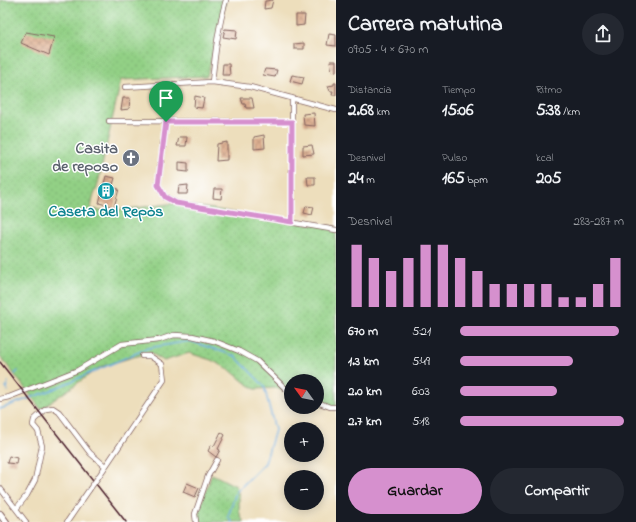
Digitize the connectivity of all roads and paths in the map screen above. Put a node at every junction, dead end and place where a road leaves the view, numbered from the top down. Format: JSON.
{"nodes":[{"id":1,"x":226,"y":0,"type":"edge"},
{"id":2,"x":212,"y":82,"type":"junction"},
{"id":3,"x":125,"y":87,"type":"dead end"},
{"id":4,"x":292,"y":98,"type":"junction"},
{"id":5,"x":336,"y":110,"type":"edge"},
{"id":6,"x":109,"y":121,"type":"dead end"},
{"id":7,"x":166,"y":122,"type":"junction"},
{"id":8,"x":292,"y":122,"type":"junction"},
{"id":9,"x":292,"y":222,"type":"junction"},
{"id":10,"x":336,"y":230,"type":"edge"},
{"id":11,"x":142,"y":356,"type":"dead end"},
{"id":12,"x":284,"y":387,"type":"edge"},
{"id":13,"x":0,"y":399,"type":"edge"},
{"id":14,"x":324,"y":405,"type":"edge"},
{"id":15,"x":336,"y":407,"type":"edge"},
{"id":16,"x":217,"y":460,"type":"dead end"},
{"id":17,"x":105,"y":466,"type":"junction"},
{"id":18,"x":0,"y":488,"type":"edge"},
{"id":19,"x":16,"y":509,"type":"junction"},
{"id":20,"x":0,"y":514,"type":"edge"},
{"id":21,"x":6,"y":522,"type":"edge"},
{"id":22,"x":26,"y":522,"type":"edge"},
{"id":23,"x":67,"y":522,"type":"edge"},
{"id":24,"x":196,"y":522,"type":"edge"}],
"edges":[{"from":1,"to":2,"type":"street"},
{"from":2,"to":3,"type":"street"},
{"from":2,"to":4,"type":"street"},
{"from":4,"to":5,"type":"street"},
{"from":4,"to":8,"type":"street"},
{"from":6,"to":7,"type":"street"},
{"from":7,"to":8,"type":"street"},
{"from":7,"to":9,"type":"street"},
{"from":8,"to":9,"type":"street"},
{"from":9,"to":10,"type":"street"},
{"from":11,"to":17,"type":"street"},
{"from":12,"to":13,"type":"street"},
{"from":14,"to":15,"type":"street"},
{"from":16,"to":24,"type":"street"},
{"from":17,"to":19,"type":"street"},
{"from":17,"to":23,"type":"street","bridge":true},
{"from":18,"to":19,"type":"street"},
{"from":19,"to":22,"type":"street"},
{"from":20,"to":21,"type":"highway"}]}
